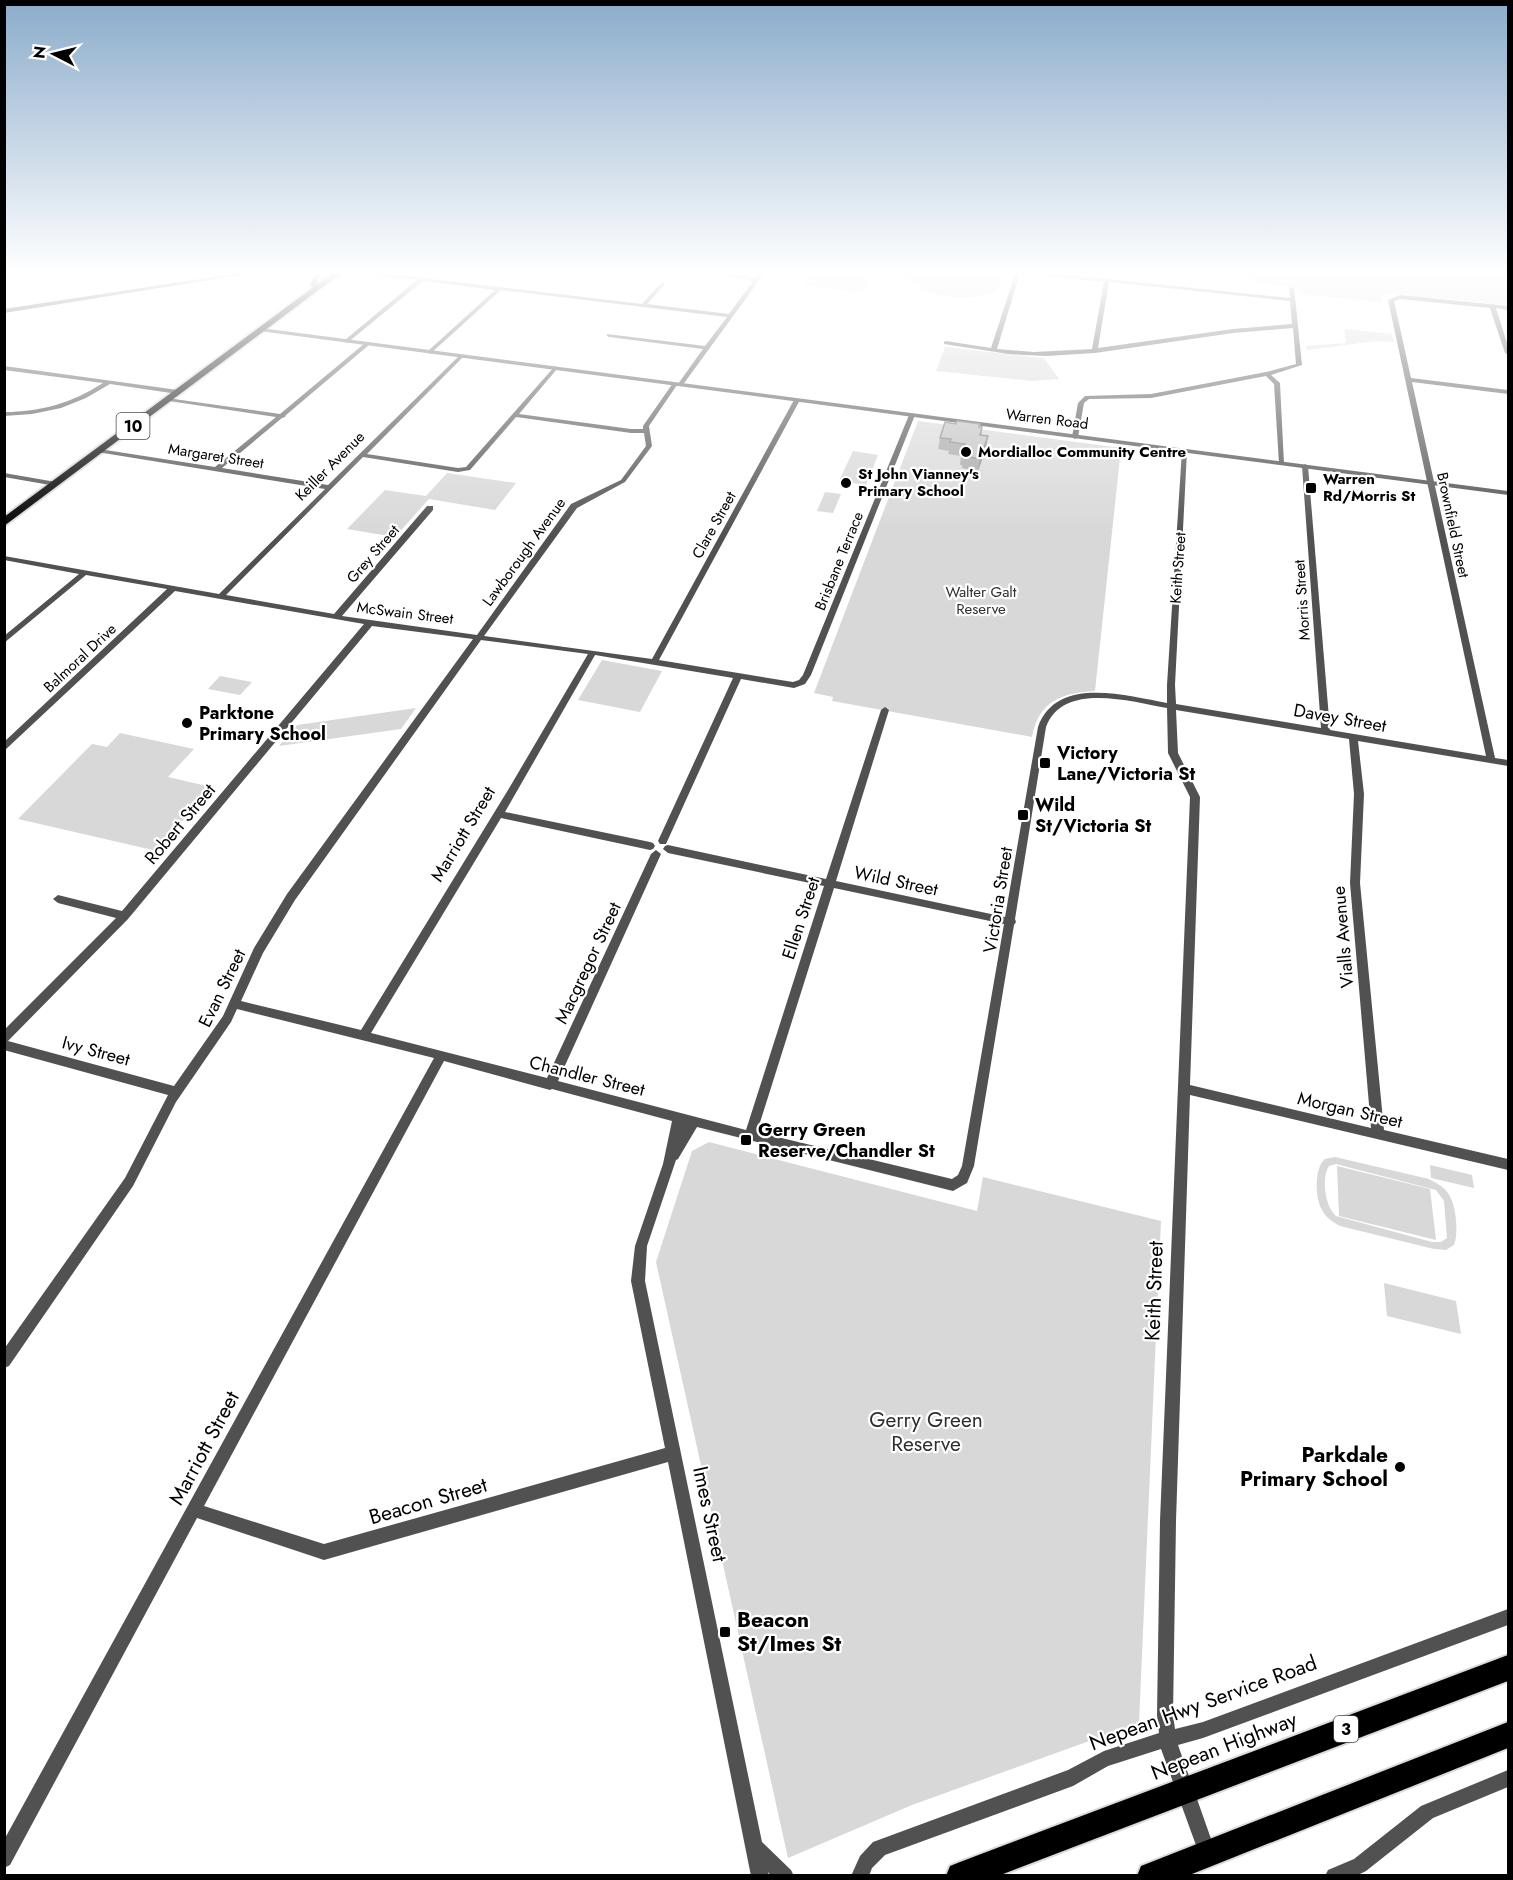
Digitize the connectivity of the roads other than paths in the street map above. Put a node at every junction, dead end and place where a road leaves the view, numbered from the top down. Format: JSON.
{"nodes":[{"id":1,"x":223,"y":359,"type":"edge"},
{"id":2,"x":350,"y":359,"type":"edge"},
{"id":3,"x":458,"y":359,"type":"edge"},
{"id":4,"x":482,"y":359,"type":"edge"},
{"id":5,"x":701,"y":359,"type":"edge"},
{"id":6,"x":1299,"y":359,"type":"edge"},
{"id":7,"x":1404,"y":359,"type":"edge"},
{"id":8,"x":4,"y":368,"type":"edge"},
{"id":9,"x":555,"y":368,"type":"junction"},
{"id":10,"x":1267,"y":374,"type":"junction"},
{"id":11,"x":1409,"y":380,"type":"junction"},
{"id":12,"x":108,"y":383,"type":"junction"},
{"id":13,"x":680,"y":385,"type":"junction"},
{"id":14,"x":1509,"y":392,"type":"edge"},
{"id":15,"x":173,"y":396,"type":"junction"},
{"id":16,"x":797,"y":400,"type":"junction"},
{"id":17,"x":4,"y":414,"type":"edge"},
{"id":18,"x":515,"y":415,"type":"junction"},
{"id":19,"x":912,"y":415,"type":"junction"},
{"id":20,"x":283,"y":416,"type":"junction"},
{"id":21,"x":645,"y":431,"type":"junction"},
{"id":22,"x":1075,"y":436,"type":"junction"},
{"id":23,"x":99,"y":451,"type":"junction"},
{"id":24,"x":1184,"y":451,"type":"junction"},
{"id":25,"x":361,"y":455,"type":"junction"},
{"id":26,"x":1282,"y":464,"type":"junction"},
{"id":27,"x":1305,"y":466,"type":"junction"},
{"id":28,"x":216,"y":470,"type":"junction"},
{"id":29,"x":4,"y":475,"type":"edge"},
{"id":30,"x":1430,"y":483,"type":"junction"},
{"id":31,"x":56,"y":484,"type":"junction"},
{"id":32,"x":328,"y":487,"type":"junction"},
{"id":33,"x":1509,"y":493,"type":"edge"},
{"id":34,"x":430,"y":508,"type":"dead end"},
{"id":35,"x":4,"y":523,"type":"edge"},
{"id":36,"x":4,"y":558,"type":"edge"},
{"id":37,"x":84,"y":573,"type":"junction"},
{"id":38,"x":173,"y":588,"type":"junction"},
{"id":39,"x":220,"y":597,"type":"junction"},
{"id":40,"x":336,"y":617,"type":"junction"},
{"id":41,"x":370,"y":623,"type":"junction"},
{"id":42,"x":480,"y":636,"type":"junction"},
{"id":43,"x":4,"y":641,"type":"edge"},
{"id":44,"x":593,"y":652,"type":"junction"},
{"id":45,"x":654,"y":662,"type":"junction"},
{"id":46,"x":738,"y":676,"type":"junction"},
{"id":47,"x":802,"y":682,"type":"joint"},
{"id":48,"x":1172,"y":706,"type":"junction"},
{"id":49,"x":885,"y":710,"type":"dead end"},
{"id":50,"x":1326,"y":732,"type":"junction"},
{"id":51,"x":1353,"y":737,"type":"junction"},
{"id":52,"x":4,"y":748,"type":"edge"},
{"id":53,"x":1491,"y":760,"type":"junction"},
{"id":54,"x":1508,"y":765,"type":"edge"},
{"id":55,"x":499,"y":814,"type":"junction"},
{"id":56,"x":665,"y":845,"type":"junction"},
{"id":57,"x":653,"y":850,"type":"junction"},
{"id":58,"x":829,"y":884,"type":"junction"},
{"id":59,"x":58,"y":899,"type":"dead end"},
{"id":60,"x":124,"y":916,"type":"junction"},
{"id":61,"x":1011,"y":922,"type":"junction"},
{"id":62,"x":234,"y":1004,"type":"junction"},
{"id":63,"x":364,"y":1035,"type":"junction"},
{"id":64,"x":5,"y":1037,"type":"edge"},
{"id":65,"x":5,"y":1045,"type":"edge"},
{"id":66,"x":441,"y":1056,"type":"junction"},
{"id":67,"x":550,"y":1085,"type":"junction"},
{"id":68,"x":1184,"y":1089,"type":"junction"},
{"id":69,"x":177,"y":1092,"type":"junction"},
{"id":70,"x":679,"y":1118,"type":"junction"},
{"id":71,"x":694,"y":1122,"type":"junction"},
{"id":72,"x":1378,"y":1135,"type":"junction"},
{"id":73,"x":750,"y":1136,"type":"junction"},
{"id":74,"x":669,"y":1164,"type":"junction"},
{"id":75,"x":1509,"y":1166,"type":"edge"},
{"id":76,"x":931,"y":1182,"type":"joint"},
{"id":77,"x":4,"y":1361,"type":"edge"},
{"id":78,"x":674,"y":1453,"type":"junction"},
{"id":79,"x":195,"y":1510,"type":"junction"},
{"id":80,"x":1509,"y":1617,"type":"edge"},
{"id":81,"x":1509,"y":1668,"type":"edge"},
{"id":82,"x":1509,"y":1735,"type":"edge"},
{"id":83,"x":1168,"y":1738,"type":"junction"},
{"id":84,"x":1509,"y":1779,"type":"edge"},
{"id":85,"x":1183,"y":1791,"type":"junction"},
{"id":86,"x":754,"y":1848,"type":"junction"},
{"id":87,"x":1207,"y":1854,"type":"junction"},
{"id":88,"x":4,"y":1859,"type":"edge"},
{"id":89,"x":760,"y":1875,"type":"edge"},
{"id":90,"x":785,"y":1875,"type":"edge"},
{"id":91,"x":860,"y":1875,"type":"edge"},
{"id":92,"x":960,"y":1875,"type":"edge"},
{"id":93,"x":1150,"y":1875,"type":"edge"},
{"id":94,"x":1334,"y":1875,"type":"edge"}],
"edges":[{"from":1,"to":15,"type":"highway","number":"10"},
{"from":2,"to":20,"type":"street"},
{"from":3,"to":25,"type":"street","name":"Keiller Avenue"},
{"from":4,"to":9,"type":"street","name":"Warren Road"},
{"from":5,"to":13,"type":"street","name":"Lawborough Avenue"},
{"from":6,"to":10,"type":"street"},
{"from":7,"to":11,"type":"street","name":"Brownfield Street"},
{"from":8,"to":12,"type":"street"},
{"from":9,"to":13,"type":"street","name":"Warren Road"},
{"from":9,"to":18,"type":"street"},
{"from":10,"to":22,"type":"street"},
{"from":10,"to":26,"type":"street"},
{"from":11,"to":14,"type":"street"},
{"from":11,"to":30,"type":"street","name":"Brownfield Street"},
{"from":12,"to":15,"type":"street"},
{"from":12,"to":17,"type":"street"},
{"from":13,"to":16,"type":"street","name":"Warren Road"},
{"from":13,"to":21,"type":"street","name":"Lawborough Avenue"},
{"from":15,"to":20,"type":"street"},
{"from":15,"to":23,"type":"highway","number":"10"},
{"from":16,"to":19,"type":"street","name":"Warren Road"},
{"from":16,"to":45,"type":"street","name":"Clare Street"},
{"from":18,"to":21,"type":"street"},
{"from":18,"to":25,"type":"street"},
{"from":19,"to":22,"type":"street","name":"Warren Road"},
{"from":19,"to":47,"type":"street","name":"Brisbane Terrace"},
{"from":20,"to":28,"type":"street"},
{"from":21,"to":42,"type":"street","name":"Lawborough Avenue"},
{"from":22,"to":24,"type":"street","name":"Warren Road"},
{"from":23,"to":28,"type":"street","name":"Margaret Street"},
{"from":23,"to":31,"type":"highway","number":"10"},
{"from":24,"to":26,"type":"street","name":"Warren Road"},
{"from":24,"to":48,"type":"street","name":"Keith Street"},
{"from":25,"to":32,"type":"street","name":"Keiller Avenue"},
{"from":26,"to":27,"type":"street","name":"Warren Road"},
{"from":27,"to":30,"type":"street","name":"Warren Road"},
{"from":27,"to":50,"type":"street","name":"Morris Street"},
{"from":28,"to":32,"type":"street","name":"Margaret Street"},
{"from":29,"to":31,"type":"street"},
{"from":30,"to":33,"type":"street","name":"Warren Road"},
{"from":30,"to":53,"type":"street","name":"Brownfield Street"},
{"from":31,"to":35,"type":"highway","number":"10"},
{"from":32,"to":39,"type":"street","name":"Keiller Avenue"},
{"from":34,"to":40,"type":"street","name":"Grey Street"},
{"from":36,"to":37,"type":"street","name":"McSwain Street"},
{"from":37,"to":38,"type":"street","name":"McSwain Street"},
{"from":37,"to":43,"type":"street"},
{"from":38,"to":39,"type":"street","name":"McSwain Street"},
{"from":38,"to":52,"type":"street","name":"Balmoral Drive"},
{"from":39,"to":40,"type":"street","name":"McSwain Street"},
{"from":40,"to":41,"type":"street","name":"McSwain Street"},
{"from":41,"to":42,"type":"street","name":"McSwain Street"},
{"from":41,"to":60,"type":"street","name":"Robert Street"},
{"from":42,"to":44,"type":"street","name":"McSwain Street"},
{"from":42,"to":62,"type":"street","name":"Evan Street"},
{"from":44,"to":45,"type":"street","name":"McSwain Street"},
{"from":44,"to":55,"type":"street","name":"Marriott Street"},
{"from":45,"to":46,"type":"street","name":"McSwain Street"},
{"from":46,"to":47,"type":"street","name":"McSwain Street"},
{"from":46,"to":56,"type":"street"},
{"from":48,"to":50,"type":"street","name":"Davey Street"},
{"from":48,"to":61,"type":"street","name":"Victoria Street"},
{"from":48,"to":68,"type":"street","name":"Keith Street"},
{"from":49,"to":58,"type":"street","name":"Ellen Street"},
{"from":50,"to":51,"type":"street","name":"Davey Street"},
{"from":51,"to":53,"type":"street","name":"Davey Street"},
{"from":51,"to":72,"type":"street","name":"Vialls Avenue"},
{"from":53,"to":54,"type":"street","name":"Davey Street"},
{"from":55,"to":57,"type":"street"},
{"from":55,"to":63,"type":"street","name":"Marriott Street"},
{"from":56,"to":57,"type":"street"},
{"from":56,"to":58,"type":"street","name":"Wild Street"},
{"from":57,"to":67,"type":"street","name":"Macgregor Street"},
{"from":58,"to":61,"type":"street","name":"Wild Street"},
{"from":58,"to":73,"type":"street","name":"Ellen Street"},
{"from":59,"to":60,"type":"street"},
{"from":60,"to":64,"type":"street","name":"Robert Street"},
{"from":61,"to":76,"type":"street","name":"Victoria Street"},
{"from":62,"to":63,"type":"street","name":"Chandler Street"},
{"from":62,"to":69,"type":"street","name":"Evan Street"},
{"from":63,"to":66,"type":"street","name":"Chandler Street"},
{"from":64,"to":65,"type":"street"},
{"from":65,"to":69,"type":"street","name":"Ivy Street"},
{"from":66,"to":67,"type":"street","name":"Chandler Street"},
{"from":66,"to":79,"type":"street","name":"Marriott Street"},
{"from":67,"to":70,"type":"street","name":"Chandler Street"},
{"from":68,"to":72,"type":"street","name":"Morgan Street"},
{"from":68,"to":83,"type":"street","name":"Keith Street"},
{"from":69,"to":77,"type":"street","name":"Evan Street"},
{"from":70,"to":71,"type":"street","name":"Chandler Street"},
{"from":70,"to":74,"type":"street","name":"Imes Street"},
{"from":71,"to":73,"type":"street","name":"Chandler Street"},
{"from":71,"to":74,"type":"street","name":"Imes Street"},
{"from":72,"to":75,"type":"street","name":"Morgan Street"},
{"from":73,"to":76,"type":"street","name":"Chandler Street"},
{"from":74,"to":78,"type":"street","name":"Imes Street"},
{"from":78,"to":79,"type":"street","name":"Beacon Street"},
{"from":78,"to":86,"type":"street","name":"Imes Street"},
{"from":79,"to":88,"type":"street","name":"Marriott Street"},
{"from":80,"to":83,"type":"street","name":"Nepean Hwy Service Road"},
{"from":81,"to":85,"type":"highway","name":"Nepean Highway","number":"3"},
{"from":82,"to":87,"type":"highway"},
{"from":83,"to":85,"type":"street","name":"Keith Street"},
{"from":83,"to":91,"type":"street","name":"Nepean Hwy Service Road"},
{"from":84,"to":94,"type":"street"},
{"from":85,"to":87,"type":"street","name":"Keith Street"},
{"from":85,"to":92,"type":"highway","name":"Nepean Highway","number":"3"},
{"from":86,"to":89,"type":"street","name":"Imes Street"},
{"from":86,"to":90,"type":"street"},
{"from":87,"to":93,"type":"highway"}]}
